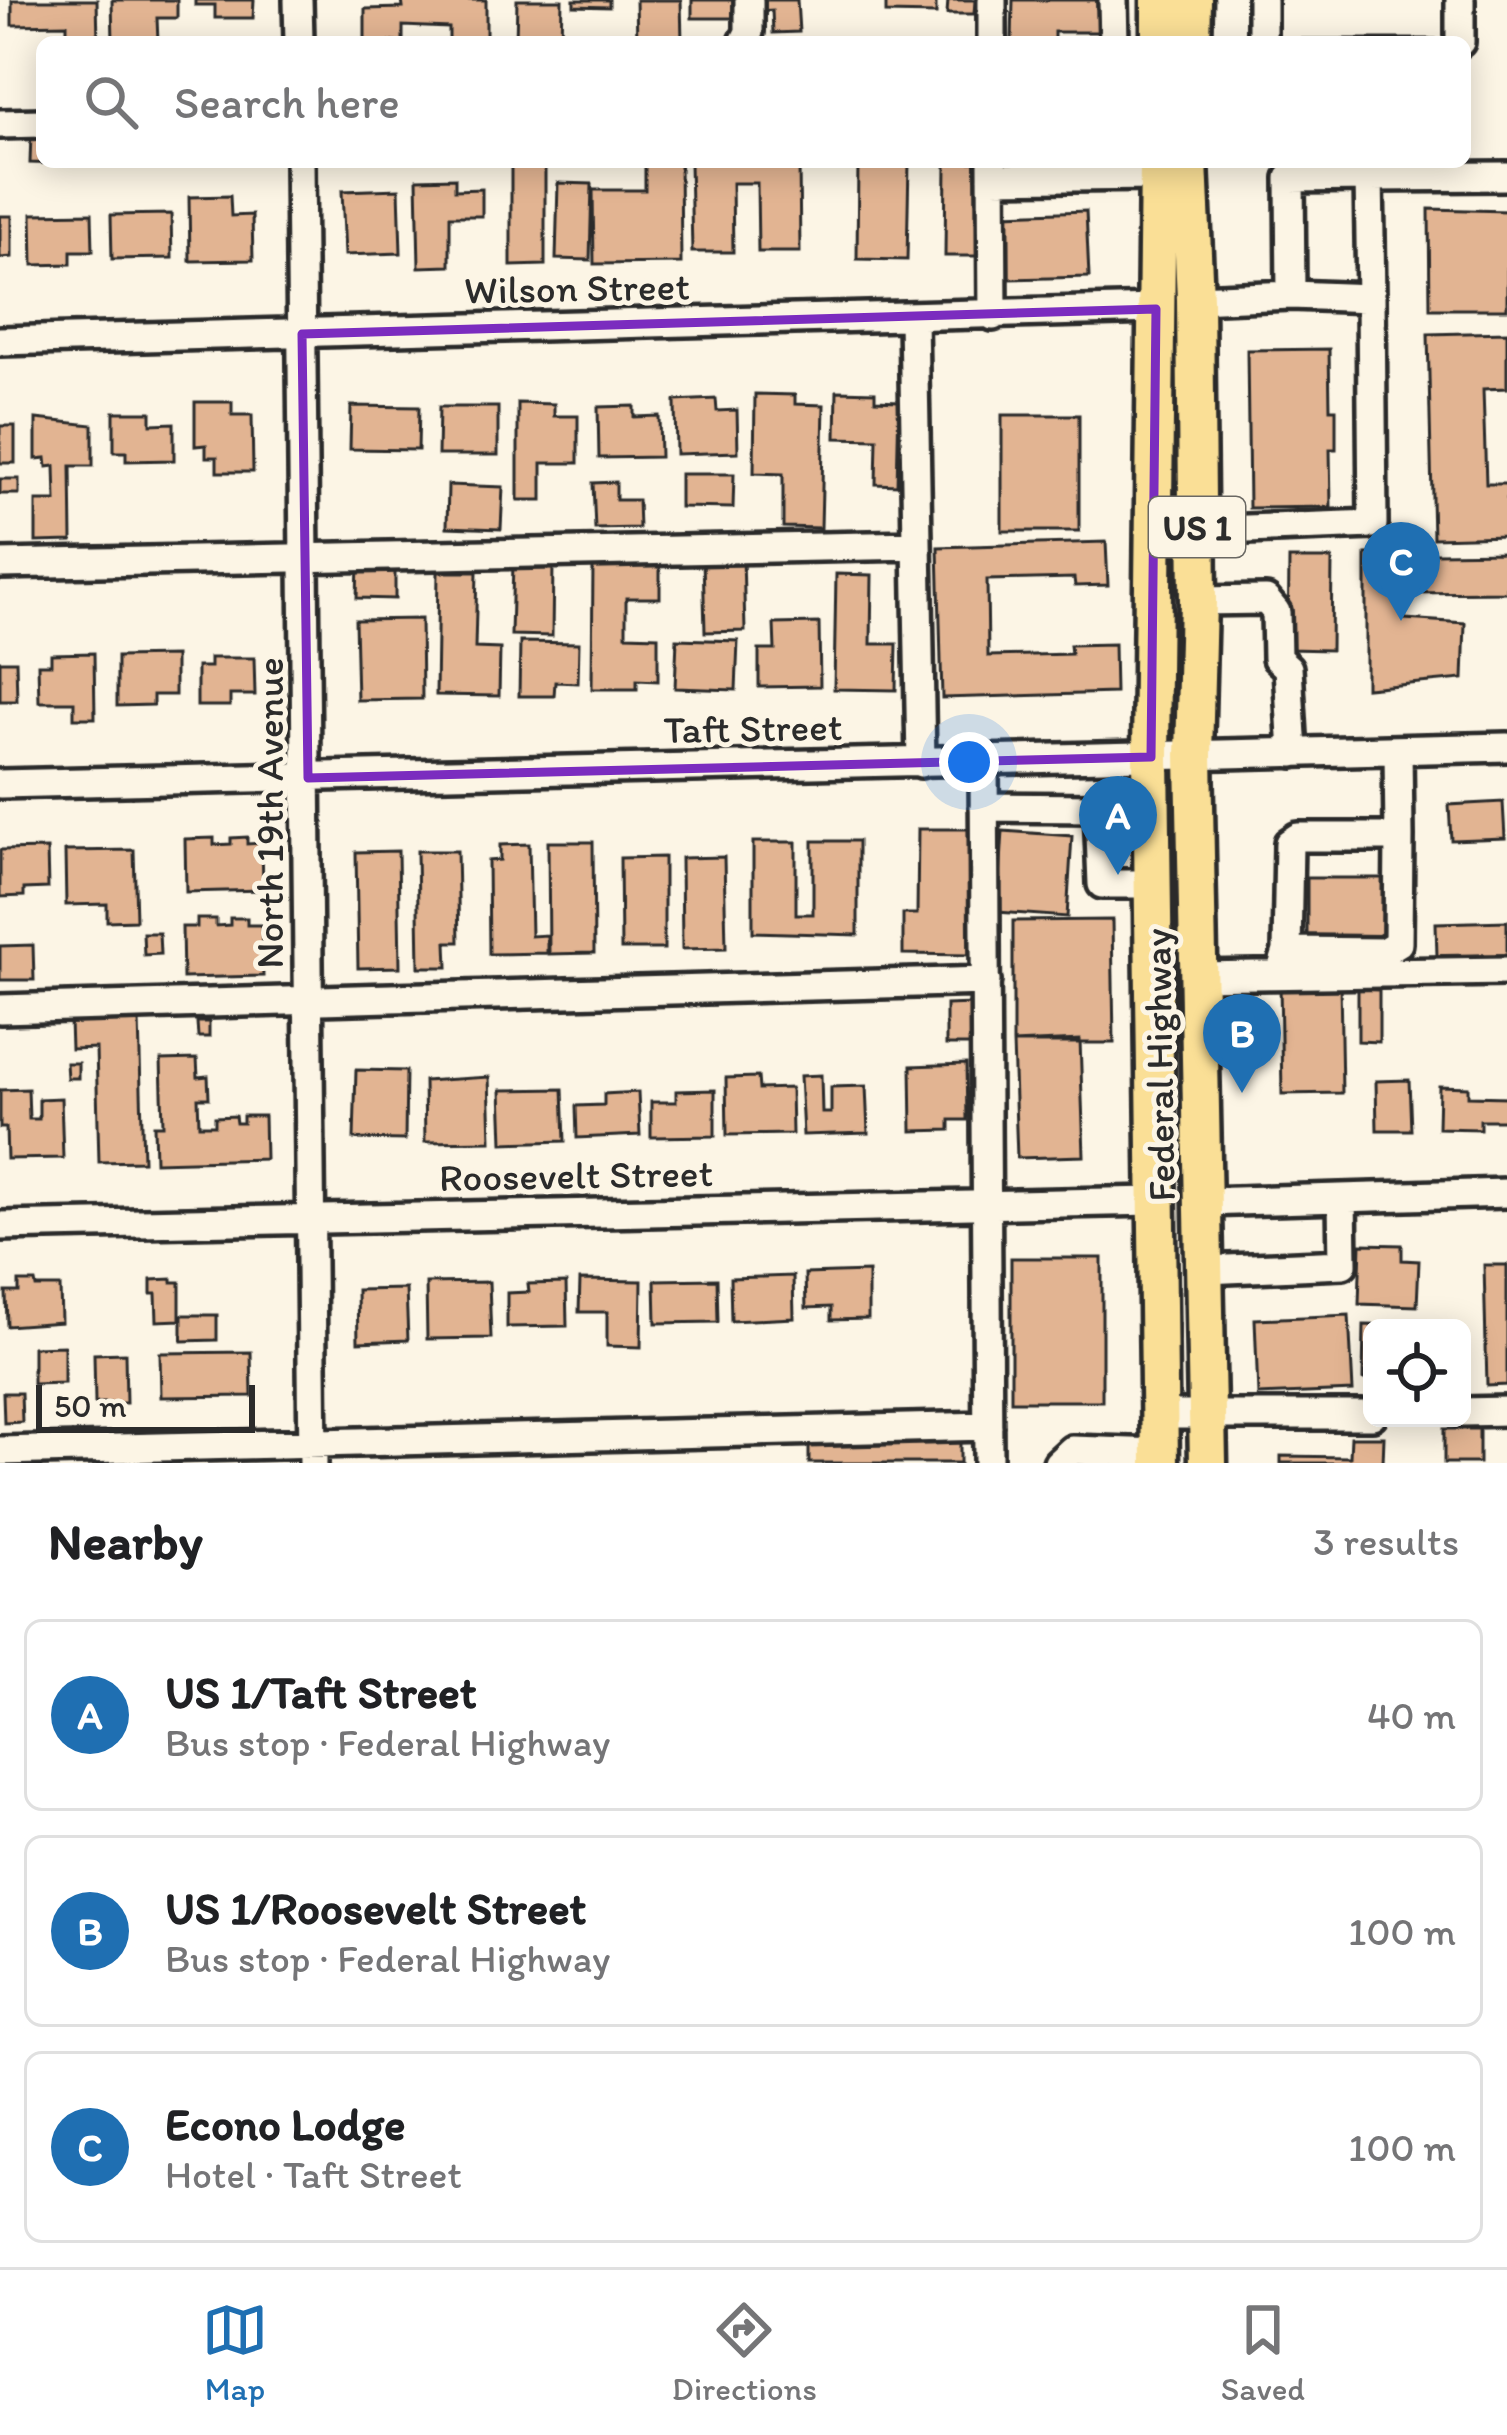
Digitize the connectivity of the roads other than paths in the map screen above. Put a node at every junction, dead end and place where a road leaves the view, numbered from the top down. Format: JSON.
{"nodes":[{"id":1,"x":298,"y":0,"type":"edge"},
{"id":2,"x":749,"y":0,"type":"edge"},
{"id":3,"x":992,"y":0,"type":"edge"},
{"id":4,"x":1112,"y":0,"type":"edge"},
{"id":5,"x":1160,"y":0,"type":"edge"},
{"id":6,"x":1192,"y":0,"type":"edge"},
{"id":7,"x":1262,"y":0,"type":"edge"},
{"id":8,"x":1460,"y":0,"type":"edge"},
{"id":9,"x":298,"y":36,"type":"edge"},
{"id":10,"x":747,"y":36,"type":"edge"},
{"id":11,"x":992,"y":36,"type":"edge"},
{"id":12,"x":1114,"y":36,"type":"edge"},
{"id":13,"x":1160,"y":36,"type":"edge"},
{"id":14,"x":1192,"y":36,"type":"edge"},
{"id":15,"x":1262,"y":36,"type":"edge"},
{"id":16,"x":1460,"y":36,"type":"edge"},
{"id":17,"x":36,"y":123,"type":"edge"},
{"id":18,"x":0,"y":124,"type":"edge"},
{"id":19,"x":300,"y":168,"type":"edge"},
{"id":20,"x":1109,"y":168,"type":"edge"},
{"id":21,"x":1168,"y":168,"type":"edge"},
{"id":22,"x":1168,"y":168,"type":"edge"},
{"id":23,"x":1460,"y":169,"type":"edge"},
{"id":24,"x":992,"y":170,"type":"edge"},
{"id":25,"x":1282,"y":170,"type":"edge"},
{"id":26,"x":1507,"y":176,"type":"edge"},
{"id":27,"x":1369,"y":177,"type":"junction"},
{"id":28,"x":1291,"y":295,"type":"junction"},
{"id":29,"x":1371,"y":298,"type":"junction"},
{"id":30,"x":1196,"y":299,"type":"junction"},
{"id":31,"x":1156,"y":309,"type":"junction"},
{"id":32,"x":993,"y":316,"type":"junction"},
{"id":33,"x":913,"y":319,"type":"junction"},
{"id":34,"x":302,"y":334,"type":"junction"},
{"id":35,"x":0,"y":341,"type":"edge"},
{"id":36,"x":1197,"y":531,"type":"junction"},
{"id":37,"x":917,"y":545,"type":"junction"},
{"id":38,"x":305,"y":557,"type":"junction"},
{"id":39,"x":0,"y":564,"type":"edge"},
{"id":40,"x":1198,"y":601,"type":"junction"},
{"id":41,"x":1507,"y":747,"type":"edge"},
{"id":42,"x":1398,"y":750,"type":"junction"},
{"id":43,"x":1293,"y":753,"type":"junction"},
{"id":44,"x":1194,"y":755,"type":"junction"},
{"id":45,"x":1151,"y":757,"type":"junction"},
{"id":46,"x":1045,"y":760,"type":"junction"},
{"id":47,"x":983,"y":762,"type":"junction"},
{"id":48,"x":921,"y":764,"type":"junction"},
{"id":49,"x":308,"y":778,"type":"junction"},
{"id":50,"x":0,"y":784,"type":"edge"},
{"id":51,"x":984,"y":807,"type":"junction"},
{"id":52,"x":1047,"y":808,"type":"junction"},
{"id":53,"x":1399,"y":837,"type":"junction"},
{"id":54,"x":1153,"y":884,"type":"junction"},
{"id":55,"x":1284,"y":963,"type":"junction"},
{"id":56,"x":1507,"y":971,"type":"edge"},
{"id":57,"x":1199,"y":976,"type":"junction"},
{"id":58,"x":986,"y":981,"type":"junction"},
{"id":59,"x":309,"y":1001,"type":"junction"},
{"id":60,"x":0,"y":1009,"type":"edge"},
{"id":61,"x":1507,"y":1193,"type":"edge"},
{"id":62,"x":1342,"y":1198,"type":"junction"},
{"id":63,"x":1154,"y":1202,"type":"junction"},
{"id":64,"x":1204,"y":1202,"type":"junction"},
{"id":65,"x":988,"y":1206,"type":"junction"},
{"id":66,"x":310,"y":1219,"type":"junction"},
{"id":67,"x":0,"y":1226,"type":"edge"},
{"id":68,"x":1204,"y":1270,"type":"junction"},
{"id":69,"x":1507,"y":1411,"type":"edge"},
{"id":70,"x":1471,"y":1412,"type":"edge"},
{"id":71,"x":1159,"y":1415,"type":"junction"},
{"id":72,"x":1208,"y":1415,"type":"junction"},
{"id":73,"x":1363,"y":1415,"type":"edge"},
{"id":74,"x":988,"y":1426,"type":"junction"},
{"id":75,"x":0,"y":1451,"type":"edge"},
{"id":76,"x":313,"y":1454,"type":"edge"},
{"id":77,"x":1160,"y":1458,"type":"edge"},
{"id":78,"x":988,"y":1463,"type":"edge"},
{"id":79,"x":1058,"y":1463,"type":"edge"},
{"id":80,"x":1208,"y":1463,"type":"edge"}],
"edges":[{"from":1,"to":9,"type":"street"},
{"from":2,"to":10,"type":"street"},
{"from":3,"to":11,"type":"street"},
{"from":4,"to":12,"type":"street"},
{"from":5,"to":13,"type":"main road"},
{"from":6,"to":14,"type":"main road"},
{"from":7,"to":15,"type":"street"},
{"from":8,"to":16,"type":"street"},
{"from":17,"to":18,"type":"street"},
{"from":19,"to":34,"type":"street","name":"North 19th Avenue"},
{"from":20,"to":24,"type":"street"},
{"from":21,"to":30,"type":"main road","name":"Federal Highway","number":"US 1"},
{"from":22,"to":31,"type":"main road","name":"Federal Highway","number":"US 1"},
{"from":23,"to":26,"type":"street"},
{"from":23,"to":27,"type":"street"},
{"from":24,"to":32,"type":"street"},
{"from":25,"to":27,"type":"street"},
{"from":25,"to":28,"type":"street"},
{"from":27,"to":29,"type":"street"},
{"from":28,"to":29,"type":"street"},
{"from":28,"to":30,"type":"street"},
{"from":29,"to":36,"type":"street"},
{"from":30,"to":36,"type":"main road","name":"Federal Highway","number":"US 1"},
{"from":31,"to":32,"type":"street","name":"Wilson Street"},
{"from":31,"to":45,"type":"main road","name":"Federal Highway","number":"US 1"},
{"from":32,"to":33,"type":"street","name":"Wilson Street"},
{"from":33,"to":34,"type":"street","name":"Wilson Street"},
{"from":33,"to":37,"type":"street"},
{"from":34,"to":35,"type":"street","name":"Wilson Street"},
{"from":34,"to":38,"type":"street","name":"North 19th Avenue"},
{"from":36,"to":40,"type":"main road","name":"Federal Highway","number":"US 1"},
{"from":37,"to":38,"type":"street"},
{"from":37,"to":48,"type":"street"},
{"from":38,"to":39,"type":"street"},
{"from":38,"to":49,"type":"street","name":"North 19th Avenue"},
{"from":40,"to":43,"type":"street"},
{"from":40,"to":44,"type":"main road","name":"Federal Highway","number":"US 1"},
{"from":41,"to":42,"type":"street","name":"Taft Street"},
{"from":42,"to":43,"type":"street","name":"Taft Street"},
{"from":42,"to":53,"type":"street"},
{"from":43,"to":44,"type":"street","name":"Taft Street"},
{"from":44,"to":45,"type":"street","name":"Taft Street"},
{"from":44,"to":57,"type":"main road","name":"Federal Highway","number":"US 1"},
{"from":45,"to":46,"type":"street","name":"Taft Street"},
{"from":45,"to":54,"type":"main road","name":"Federal Highway","number":"US 1"},
{"from":46,"to":47,"type":"street","name":"Taft Street"},
{"from":46,"to":52,"type":"street"},
{"from":47,"to":48,"type":"street","name":"Taft Street"},
{"from":47,"to":51,"type":"street"},
{"from":48,"to":49,"type":"street","name":"Taft Street"},
{"from":49,"to":50,"type":"street","name":"Taft Street"},
{"from":49,"to":59,"type":"street","name":"North 19th Avenue"},
{"from":51,"to":52,"type":"street"},
{"from":51,"to":58,"type":"street"},
{"from":52,"to":54,"type":"street"},
{"from":53,"to":55,"type":"street"},
{"from":53,"to":55,"type":"street"},
{"from":54,"to":63,"type":"main road","name":"Federal Highway","number":"US 1"},
{"from":55,"to":56,"type":"street"},
{"from":55,"to":57,"type":"street"},
{"from":57,"to":64,"type":"main road","name":"Federal Highway","number":"US 1"},
{"from":58,"to":59,"type":"street"},
{"from":58,"to":65,"type":"street"},
{"from":59,"to":60,"type":"street"},
{"from":59,"to":66,"type":"street","name":"North 19th Avenue"},
{"from":61,"to":62,"type":"street"},
{"from":62,"to":64,"type":"street"},
{"from":62,"to":68,"type":"street"},
{"from":63,"to":65,"type":"street","name":"Roosevelt Street"},
{"from":63,"to":71,"type":"main road","name":"Federal Highway","number":"US 1"},
{"from":64,"to":68,"type":"main road","name":"Federal Highway","number":"US 1"},
{"from":65,"to":66,"type":"street","name":"Roosevelt Street"},
{"from":65,"to":74,"type":"street"},
{"from":66,"to":67,"type":"street","name":"Roosevelt Street"},
{"from":66,"to":76,"type":"street","name":"North 19th Avenue"},
{"from":68,"to":72,"type":"main road","name":"Federal Highway","number":"US 1"},
{"from":69,"to":70,"type":"street"},
{"from":71,"to":72,"type":"street"},
{"from":71,"to":77,"type":"main road","name":"Federal Highway","number":"US 1"},
{"from":72,"to":73,"type":"street"},
{"from":72,"to":80,"type":"main road","name":"Federal Highway","number":"US 1"},
{"from":74,"to":76,"type":"street"},
{"from":74,"to":78,"type":"street"},
{"from":75,"to":76,"type":"street"},
{"from":77,"to":79,"type":"street"}]}
